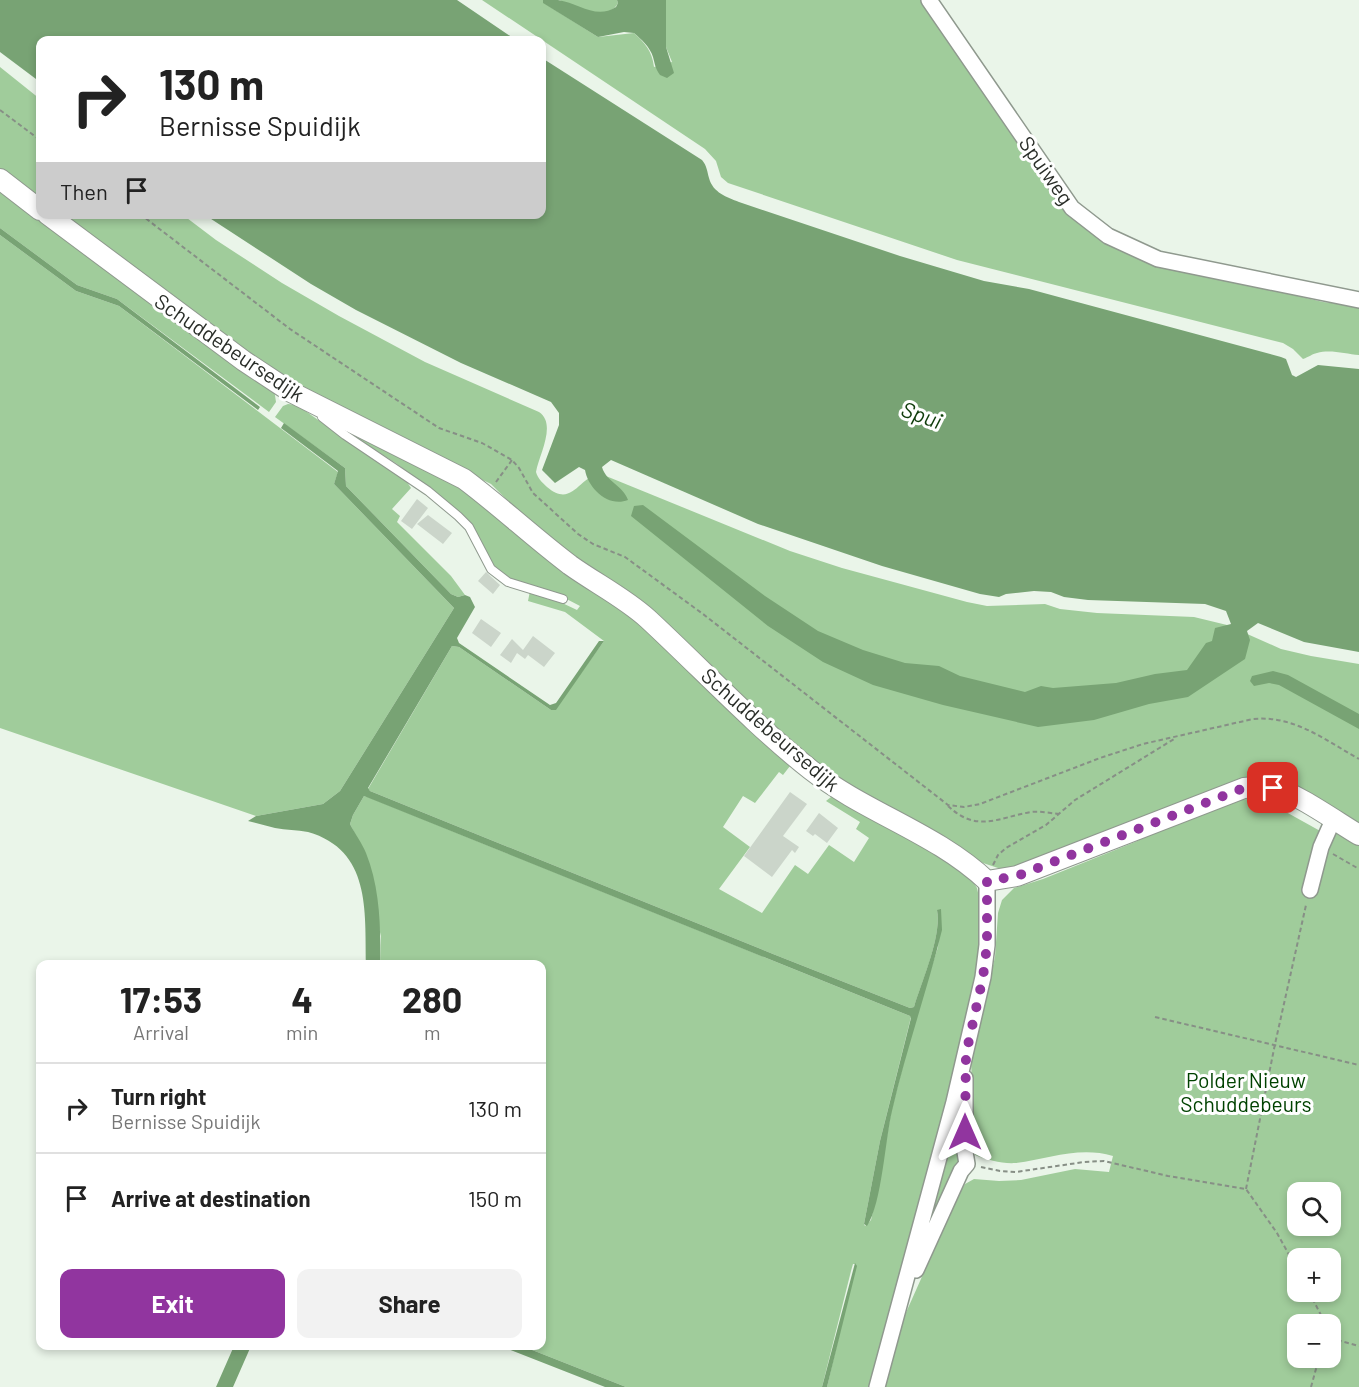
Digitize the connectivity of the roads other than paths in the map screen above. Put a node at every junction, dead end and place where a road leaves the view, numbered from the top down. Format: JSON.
{"nodes":[{"id":1,"x":929,"y":0,"type":"edge"},
{"id":2,"x":0,"y":179,"type":"edge"},
{"id":3,"x":36,"y":207,"type":"edge"},
{"id":4,"x":54,"y":219,"type":"edge"},
{"id":5,"x":1359,"y":300,"type":"edge"},
{"id":6,"x":291,"y":392,"type":"junction"},
{"id":7,"x":563,"y":599,"type":"dead end"},
{"id":8,"x":1333,"y":820,"type":"junction"},
{"id":9,"x":1359,"y":835,"type":"edge"},
{"id":10,"x":987,"y":881,"type":"junction"},
{"id":11,"x":1310,"y":890,"type":"road end"},
{"id":12,"x":966,"y":1054,"type":"junction"},
{"id":13,"x":905,"y":1287,"type":"junction"},
{"id":14,"x":877,"y":1387,"type":"edge"}],
"edges":[{"from":1,"to":5,"type":"street","name":"Spuiweg"},
{"from":2,"to":3,"type":"street"},
{"from":4,"to":6,"type":"street","name":"Schuddebeursedijk"},
{"from":6,"to":7,"type":"lane"},
{"from":6,"to":10,"type":"street","name":"Schuddebeursedijk"},
{"from":8,"to":9,"type":"street"},
{"from":8,"to":10,"type":"street"},
{"from":8,"to":11,"type":"street"},
{"from":10,"to":12,"type":"street"},
{"from":12,"to":13,"type":"street"},
{"from":12,"to":13,"type":"street"},
{"from":13,"to":14,"type":"street"}]}
